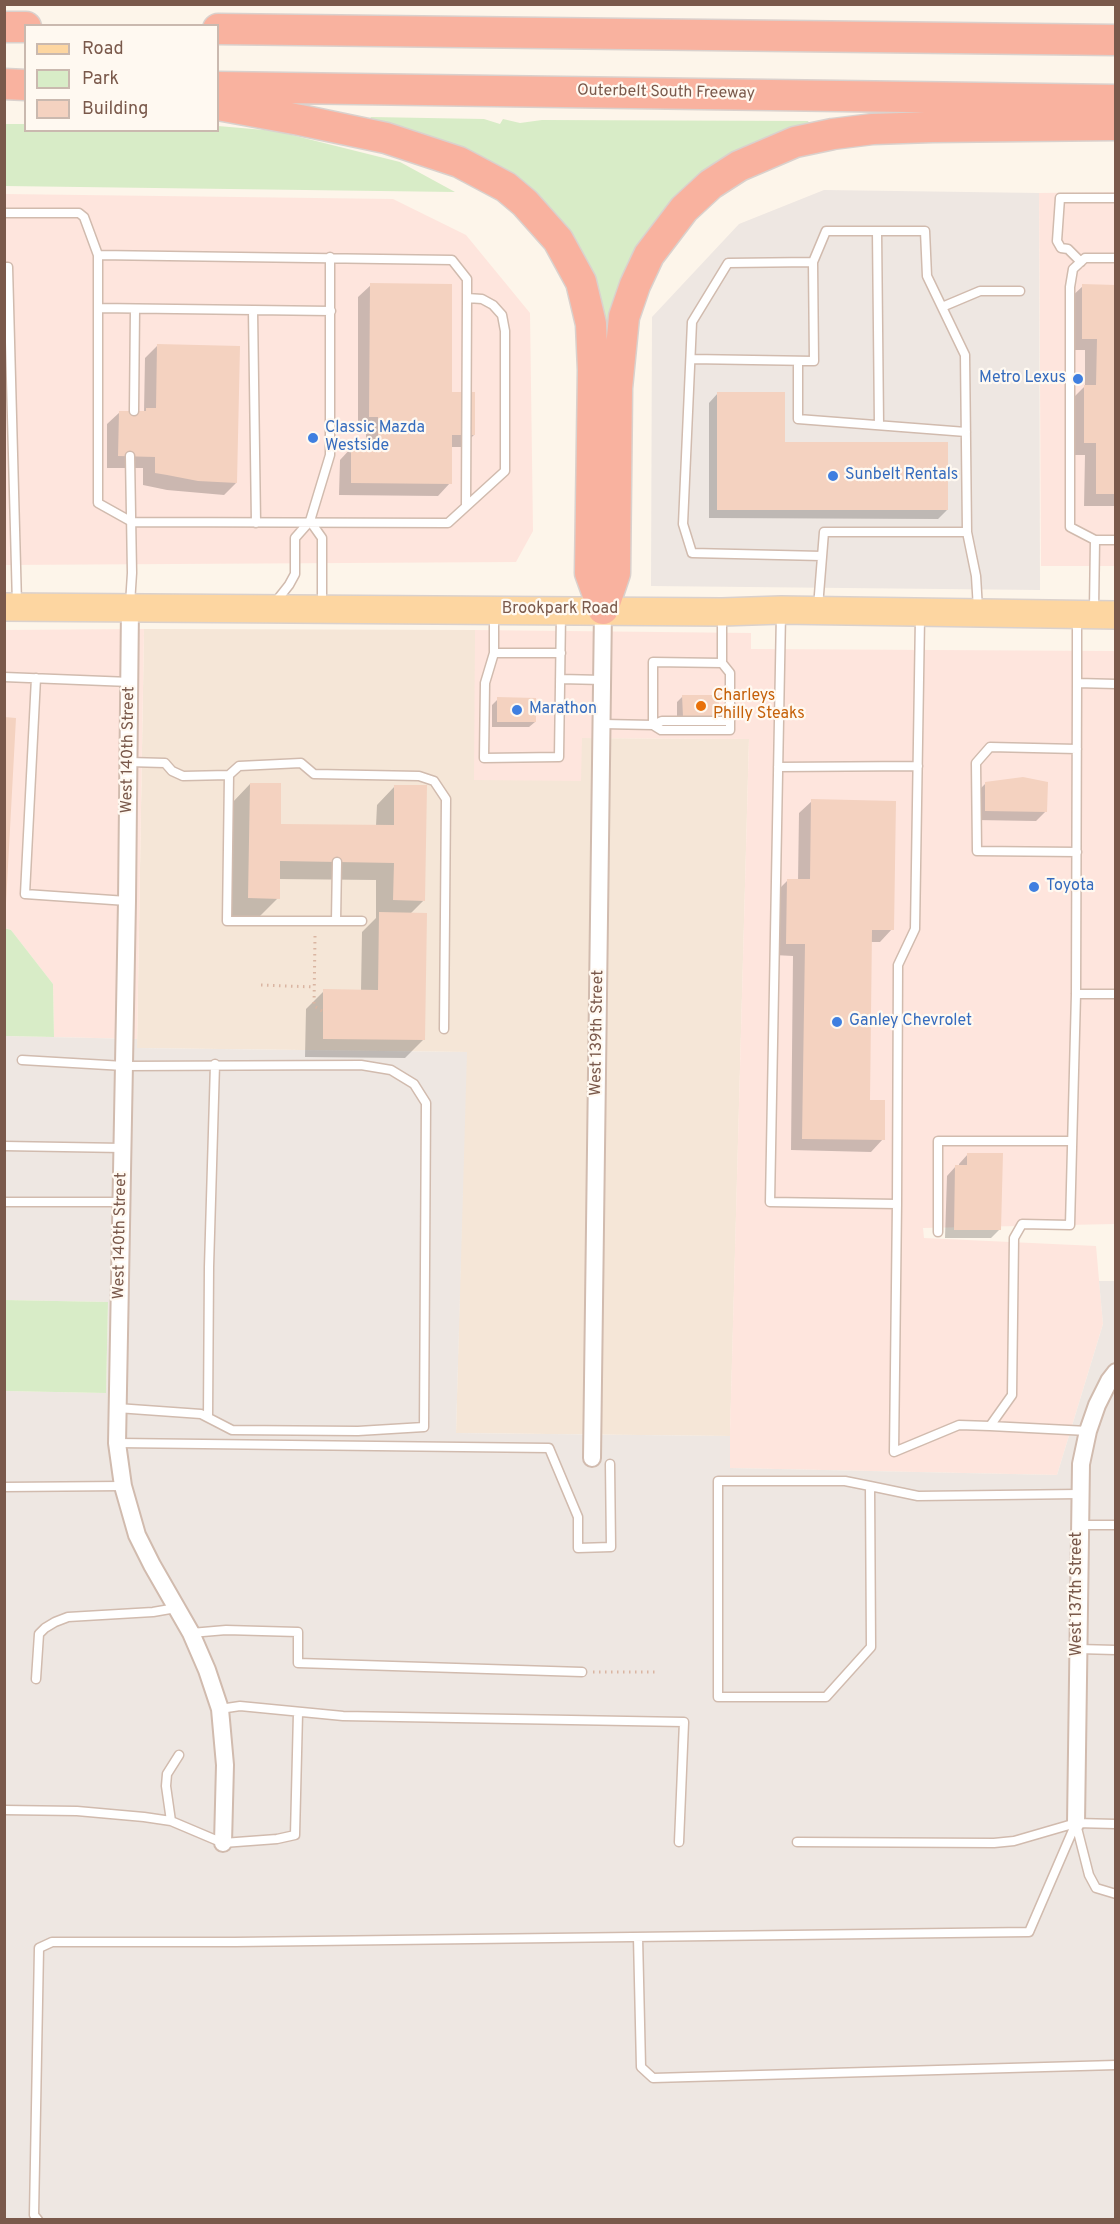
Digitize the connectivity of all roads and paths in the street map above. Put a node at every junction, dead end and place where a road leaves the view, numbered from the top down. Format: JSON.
{"nodes":[{"id":1,"x":4,"y":27,"type":"edge"},
{"id":2,"x":24,"y":27,"type":"edge"},
{"id":3,"x":219,"y":29,"type":"edge"},
{"id":4,"x":1116,"y":40,"type":"edge"},
{"id":5,"x":4,"y":84,"type":"edge"},
{"id":6,"x":24,"y":85,"type":"edge"},
{"id":7,"x":219,"y":87,"type":"edge"},
{"id":8,"x":1116,"y":100,"type":"edge"},
{"id":9,"x":219,"y":105,"type":"edge"},
{"id":10,"x":1116,"y":125,"type":"edge"},
{"id":11,"x":1116,"y":198,"type":"edge"},
{"id":12,"x":4,"y":213,"type":"edge"},
{"id":13,"x":877,"y":231,"type":"junction"},
{"id":14,"x":98,"y":255,"type":"junction"},
{"id":15,"x":330,"y":257,"type":"junction"},
{"id":16,"x":1116,"y":258,"type":"edge"},
{"id":17,"x":1081,"y":261,"type":"junction"},
{"id":18,"x":813,"y":262,"type":"junction"},
{"id":19,"x":4,"y":267,"type":"edge"},
{"id":20,"x":1020,"y":291,"type":"dead end"},
{"id":21,"x":467,"y":298,"type":"junction"},
{"id":22,"x":942,"y":307,"type":"junction"},
{"id":23,"x":98,"y":308,"type":"junction"},
{"id":24,"x":135,"y":309,"type":"junction"},
{"id":25,"x":253,"y":310,"type":"junction"},
{"id":26,"x":331,"y":312,"type":"junction"},
{"id":27,"x":691,"y":359,"type":"junction"},
{"id":28,"x":798,"y":361,"type":"junction"},
{"id":29,"x":134,"y":411,"type":"dead end"},
{"id":30,"x":879,"y":425,"type":"junction"},
{"id":31,"x":966,"y":432,"type":"junction"},
{"id":32,"x":130,"y":456,"type":"dead end"},
{"id":33,"x":466,"y":506,"type":"junction"},
{"id":34,"x":310,"y":521,"type":"junction"},
{"id":35,"x":132,"y":522,"type":"junction"},
{"id":36,"x":256,"y":523,"type":"junction"},
{"id":37,"x":967,"y":532,"type":"junction"},
{"id":38,"x":4,"y":540,"type":"edge"},
{"id":39,"x":15,"y":540,"type":"junction"},
{"id":40,"x":1095,"y":540,"type":"junction"},
{"id":41,"x":1116,"y":540,"type":"edge"},
{"id":42,"x":822,"y":556,"type":"junction"},
{"id":43,"x":11,"y":607,"type":"edge"},
{"id":44,"x":130,"y":607,"type":"junction"},
{"id":45,"x":270,"y":608,"type":"junction"},
{"id":46,"x":322,"y":609,"type":"junction"},
{"id":47,"x":603,"y":609,"type":"junction"},
{"id":48,"x":494,"y":610,"type":"junction"},
{"id":49,"x":561,"y":610,"type":"junction"},
{"id":50,"x":781,"y":610,"type":"junction"},
{"id":51,"x":817,"y":610,"type":"junction"},
{"id":52,"x":722,"y":612,"type":"junction"},
{"id":53,"x":920,"y":612,"type":"junction"},
{"id":54,"x":979,"y":613,"type":"junction"},
{"id":55,"x":1096,"y":615,"type":"edge"},
{"id":56,"x":494,"y":653,"type":"junction"},
{"id":57,"x":561,"y":653,"type":"junction"},
{"id":58,"x":722,"y":663,"type":"junction"},
{"id":59,"x":4,"y":676,"type":"edge"},
{"id":60,"x":36,"y":678,"type":"junction"},
{"id":61,"x":560,"y":679,"type":"junction"},
{"id":62,"x":603,"y":680,"type":"junction"},
{"id":63,"x":130,"y":682,"type":"junction"},
{"id":64,"x":1077,"y":683,"type":"junction"},
{"id":65,"x":1116,"y":684,"type":"edge"},
{"id":66,"x":603,"y":724,"type":"junction"},
{"id":67,"x":653,"y":725,"type":"junction"},
{"id":68,"x":1077,"y":749,"type":"junction"},
{"id":69,"x":129,"y":762,"type":"junction"},
{"id":70,"x":918,"y":766,"type":"junction"},
{"id":71,"x":778,"y":767,"type":"junction"},
{"id":72,"x":230,"y":775,"type":"junction"},
{"id":73,"x":1077,"y":852,"type":"junction"},
{"id":74,"x":337,"y":862,"type":"dead end"},
{"id":75,"x":127,"y":901,"type":"junction"},
{"id":76,"x":336,"y":921,"type":"junction"},
{"id":77,"x":362,"y":921,"type":"dead end"},
{"id":78,"x":315,"y":936,"type":"dead end"},
{"id":79,"x":261,"y":985,"type":"dead end"},
{"id":80,"x":314,"y":987,"type":"junction"},
{"id":81,"x":1076,"y":994,"type":"junction"},
{"id":82,"x":1116,"y":994,"type":"edge"},
{"id":83,"x":322,"y":1011,"type":"dead end"},
{"id":84,"x":444,"y":1029,"type":"dead end"},
{"id":85,"x":22,"y":1060,"type":"dead end"},
{"id":86,"x":215,"y":1064,"type":"junction"},
{"id":87,"x":124,"y":1066,"type":"junction"},
{"id":88,"x":1072,"y":1141,"type":"junction"},
{"id":89,"x":4,"y":1146,"type":"edge"},
{"id":90,"x":123,"y":1148,"type":"junction"},
{"id":91,"x":4,"y":1202,"type":"edge"},
{"id":92,"x":122,"y":1202,"type":"junction"},
{"id":93,"x":897,"y":1204,"type":"junction"},
{"id":94,"x":938,"y":1232,"type":"dead end"},
{"id":95,"x":1116,"y":1372,"type":"edge"},
{"id":96,"x":117,"y":1408,"type":"junction"},
{"id":97,"x":208,"y":1417,"type":"junction"},
{"id":98,"x":990,"y":1426,"type":"junction"},
{"id":99,"x":1088,"y":1431,"type":"junction"},
{"id":100,"x":117,"y":1443,"type":"junction"},
{"id":101,"x":592,"y":1458,"type":"dead end"},
{"id":102,"x":610,"y":1464,"type":"dead end"},
{"id":103,"x":123,"y":1486,"type":"junction"},
{"id":104,"x":870,"y":1486,"type":"junction"},
{"id":105,"x":4,"y":1487,"type":"edge"},
{"id":106,"x":1079,"y":1494,"type":"junction"},
{"id":107,"x":1079,"y":1525,"type":"junction"},
{"id":108,"x":1116,"y":1525,"type":"edge"},
{"id":109,"x":176,"y":1608,"type":"junction"},
{"id":110,"x":191,"y":1633,"type":"junction"},
{"id":111,"x":1078,"y":1649,"type":"junction"},
{"id":112,"x":1116,"y":1650,"type":"edge"},
{"id":113,"x":582,"y":1672,"type":"joint"},
{"id":114,"x":657,"y":1672,"type":"dead end"},
{"id":115,"x":36,"y":1679,"type":"dead end"},
{"id":116,"x":220,"y":1709,"type":"junction"},
{"id":117,"x":298,"y":1713,"type":"junction"},
{"id":118,"x":179,"y":1755,"type":"dead end"},
{"id":119,"x":4,"y":1810,"type":"edge"},
{"id":120,"x":171,"y":1821,"type":"junction"},
{"id":121,"x":1076,"y":1823,"type":"junction"},
{"id":122,"x":1116,"y":1824,"type":"edge"},
{"id":123,"x":679,"y":1842,"type":"dead end"},
{"id":124,"x":797,"y":1842,"type":"dead end"},
{"id":125,"x":222,"y":1843,"type":"junction"},
{"id":126,"x":1116,"y":1894,"type":"edge"},
{"id":127,"x":638,"y":1937,"type":"junction"},
{"id":128,"x":1116,"y":2066,"type":"edge"},
{"id":129,"x":38,"y":2220,"type":"edge"}],
"edges":[{"from":1,"to":2,"type":"highway"},
{"from":3,"to":4,"type":"highway"},
{"from":5,"to":6,"type":"highway"},
{"from":7,"to":8,"type":"highway","name":"Outerbelt South Freeway"},
{"from":9,"to":47,"type":"highway"},
{"from":10,"to":47,"type":"highway"},
{"from":11,"to":17,"type":"lane"},
{"from":12,"to":14,"type":"lane"},
{"from":13,"to":18,"type":"lane"},
{"from":13,"to":22,"type":"lane"},
{"from":13,"to":30,"type":"lane"},
{"from":14,"to":15,"type":"lane"},
{"from":14,"to":23,"type":"lane"},
{"from":15,"to":21,"type":"lane"},
{"from":15,"to":26,"type":"lane"},
{"from":16,"to":17,"type":"lane"},
{"from":17,"to":40,"type":"lane"},
{"from":18,"to":27,"type":"lane"},
{"from":18,"to":28,"type":"lane"},
{"from":19,"to":39,"type":"lane"},
{"from":20,"to":22,"type":"lane"},
{"from":21,"to":33,"type":"lane"},
{"from":21,"to":33,"type":"lane"},
{"from":22,"to":31,"type":"lane"},
{"from":23,"to":24,"type":"lane"},
{"from":23,"to":35,"type":"lane"},
{"from":24,"to":25,"type":"lane"},
{"from":24,"to":29,"type":"lane"},
{"from":25,"to":26,"type":"lane"},
{"from":25,"to":36,"type":"lane"},
{"from":26,"to":34,"type":"lane"},
{"from":27,"to":28,"type":"lane"},
{"from":27,"to":42,"type":"lane"},
{"from":28,"to":30,"type":"lane"},
{"from":30,"to":31,"type":"lane"},
{"from":31,"to":37,"type":"lane"},
{"from":32,"to":35,"type":"lane"},
{"from":33,"to":34,"type":"lane"},
{"from":34,"to":36,"type":"lane"},
{"from":34,"to":45,"type":"lane"},
{"from":34,"to":46,"type":"lane"},
{"from":35,"to":36,"type":"lane"},
{"from":35,"to":44,"type":"lane"},
{"from":37,"to":42,"type":"lane"},
{"from":37,"to":54,"type":"lane"},
{"from":38,"to":39,"type":"lane"},
{"from":39,"to":43,"type":"lane"},
{"from":40,"to":41,"type":"lane"},
{"from":40,"to":55,"type":"lane"},
{"from":42,"to":51,"type":"lane"},
{"from":43,"to":44,"type":"main road","name":"Brookpark Road"},
{"from":44,"to":45,"type":"main road","name":"Brookpark Road"},
{"from":44,"to":63,"type":"street","name":"West 140th Street"},
{"from":45,"to":46,"type":"main road","name":"Brookpark Road"},
{"from":46,"to":48,"type":"main road","name":"Brookpark Road"},
{"from":47,"to":49,"type":"main road","name":"Brookpark Road"},
{"from":47,"to":52,"type":"main road","name":"Brookpark Road"},
{"from":47,"to":62,"type":"street","name":"West 139th Street"},
{"from":48,"to":49,"type":"main road","name":"Brookpark Road"},
{"from":48,"to":56,"type":"lane"},
{"from":49,"to":57,"type":"lane"},
{"from":50,"to":51,"type":"main road","name":"Brookpark Road"},
{"from":50,"to":52,"type":"main road","name":"Brookpark Road"},
{"from":50,"to":71,"type":"lane"},
{"from":51,"to":53,"type":"main road","name":"Brookpark Road"},
{"from":52,"to":58,"type":"lane"},
{"from":53,"to":54,"type":"main road","name":"Brookpark Road"},
{"from":53,"to":70,"type":"lane"},
{"from":54,"to":55,"type":"main road","name":"Brookpark Road"},
{"from":55,"to":64,"type":"lane"},
{"from":56,"to":57,"type":"lane"},
{"from":56,"to":61,"type":"lane"},
{"from":57,"to":61,"type":"lane"},
{"from":58,"to":67,"type":"lane"},
{"from":58,"to":67,"type":"lane"},
{"from":59,"to":60,"type":"lane"},
{"from":60,"to":63,"type":"lane"},
{"from":60,"to":75,"type":"lane"},
{"from":61,"to":62,"type":"lane"},
{"from":62,"to":66,"type":"street","name":"West 139th Street"},
{"from":63,"to":69,"type":"street","name":"West 140th Street"},
{"from":64,"to":65,"type":"lane"},
{"from":64,"to":68,"type":"lane"},
{"from":66,"to":67,"type":"lane"},
{"from":66,"to":101,"type":"street","name":"West 139th Street"},
{"from":68,"to":73,"type":"lane"},
{"from":68,"to":73,"type":"lane"},
{"from":69,"to":72,"type":"lane"},
{"from":69,"to":75,"type":"street","name":"West 140th Street"},
{"from":70,"to":71,"type":"lane"},
{"from":70,"to":93,"type":"lane"},
{"from":71,"to":93,"type":"lane"},
{"from":72,"to":76,"type":"lane"},
{"from":72,"to":84,"type":"lane"},
{"from":73,"to":81,"type":"lane"},
{"from":74,"to":76,"type":"lane"},
{"from":75,"to":87,"type":"street","name":"West 140th Street"},
{"from":76,"to":77,"type":"lane"},
{"from":78,"to":80,"type":"path"},
{"from":79,"to":80,"type":"path"},
{"from":80,"to":83,"type":"path"},
{"from":81,"to":82,"type":"lane"},
{"from":81,"to":88,"type":"lane"},
{"from":85,"to":87,"type":"lane"},
{"from":86,"to":87,"type":"lane"},
{"from":86,"to":97,"type":"lane"},
{"from":86,"to":97,"type":"lane"},
{"from":87,"to":90,"type":"street","name":"West 140th Street"},
{"from":88,"to":94,"type":"lane"},
{"from":88,"to":98,"type":"lane"},
{"from":89,"to":90,"type":"lane"},
{"from":90,"to":92,"type":"street","name":"West 140th Street"},
{"from":91,"to":92,"type":"lane"},
{"from":92,"to":96,"type":"street","name":"West 140th Street"},
{"from":93,"to":98,"type":"lane"},
{"from":95,"to":99,"type":"street","name":"West 137th Street"},
{"from":96,"to":97,"type":"lane"},
{"from":96,"to":100,"type":"street","name":"West 140th Street"},
{"from":98,"to":99,"type":"lane"},
{"from":99,"to":106,"type":"street","name":"West 137th Street"},
{"from":100,"to":102,"type":"lane"},
{"from":100,"to":103,"type":"street","name":"West 140th Street"},
{"from":103,"to":105,"type":"lane"},
{"from":103,"to":109,"type":"street","name":"West 140th Street"},
{"from":104,"to":104,"type":"lane"},
{"from":104,"to":106,"type":"lane"},
{"from":106,"to":107,"type":"street","name":"West 137th Street"},
{"from":107,"to":108,"type":"lane"},
{"from":107,"to":111,"type":"street","name":"West 137th Street"},
{"from":109,"to":110,"type":"street","name":"West 140th Street"},
{"from":109,"to":115,"type":"lane"},
{"from":110,"to":113,"type":"lane"},
{"from":110,"to":116,"type":"street","name":"West 140th Street"},
{"from":111,"to":112,"type":"lane"},
{"from":111,"to":121,"type":"street","name":"West 137th Street"},
{"from":113,"to":114,"type":"path"},
{"from":116,"to":117,"type":"lane"},
{"from":116,"to":125,"type":"street","name":"West 140th Street"},
{"from":117,"to":123,"type":"lane"},
{"from":117,"to":125,"type":"lane"},
{"from":118,"to":120,"type":"lane"},
{"from":119,"to":120,"type":"lane"},
{"from":120,"to":125,"type":"lane"},
{"from":121,"to":122,"type":"lane"},
{"from":121,"to":124,"type":"lane"},
{"from":121,"to":126,"type":"lane"},
{"from":121,"to":127,"type":"lane"},
{"from":127,"to":128,"type":"lane"},
{"from":127,"to":129,"type":"lane"}]}
